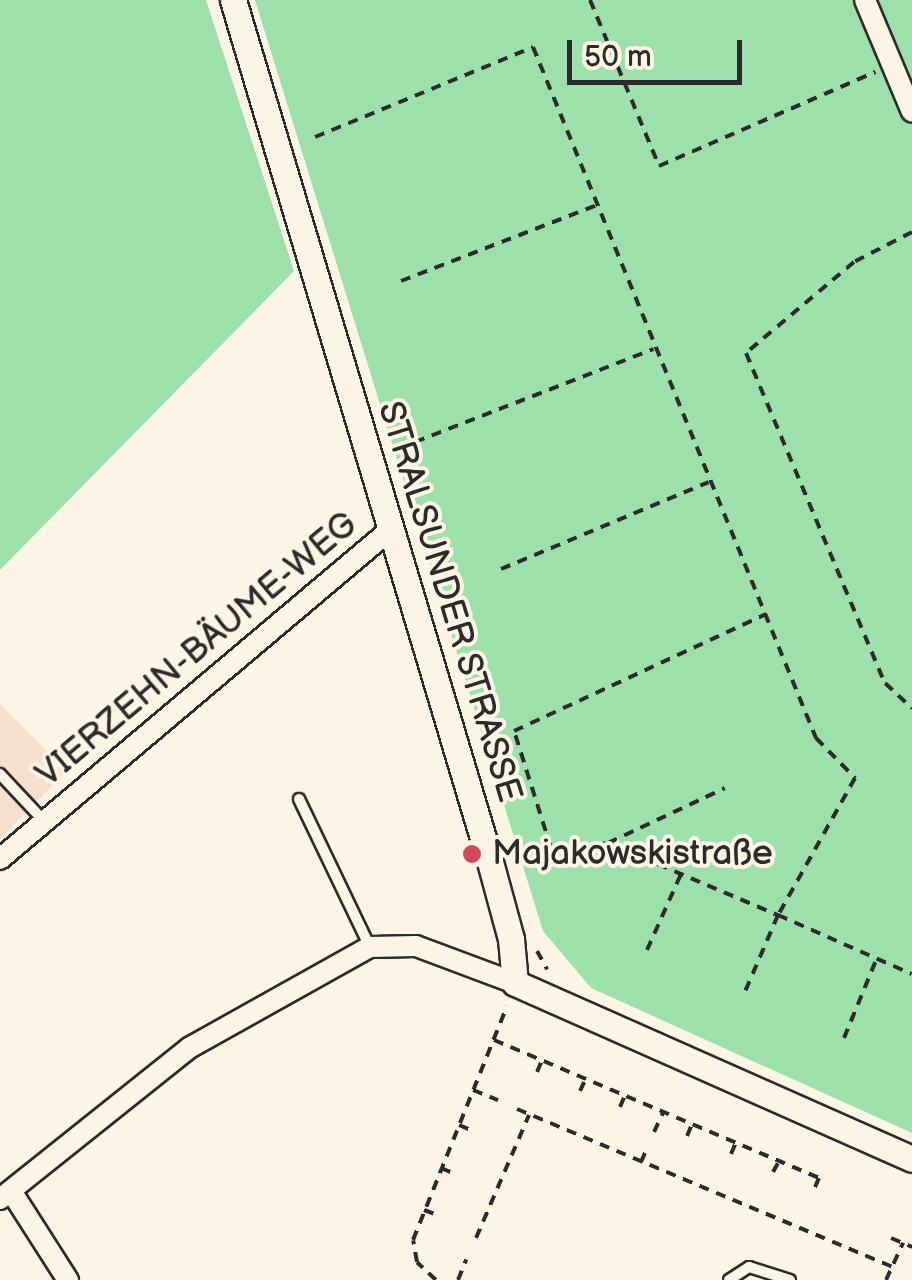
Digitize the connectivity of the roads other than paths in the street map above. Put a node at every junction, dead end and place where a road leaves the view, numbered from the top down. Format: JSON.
{"nodes":[{"id":1,"x":233,"y":0,"type":"edge"},
{"id":2,"x":865,"y":0,"type":"edge"},
{"id":3,"x":912,"y":112,"type":"edge"},
{"id":4,"x":390,"y":530,"type":"junction"},
{"id":5,"x":0,"y":774,"type":"edge"},
{"id":6,"x":299,"y":799,"type":"dead end"},
{"id":7,"x":45,"y":821,"type":"junction"},
{"id":8,"x":0,"y":859,"type":"edge"},
{"id":9,"x":370,"y":947,"type":"junction"},
{"id":10,"x":515,"y":983,"type":"junction"},
{"id":11,"x":912,"y":1159,"type":"edge"},
{"id":12,"x":5,"y":1195,"type":"edge"},
{"id":13,"x":68,"y":1280,"type":"edge"},
{"id":14,"x":729,"y":1280,"type":"edge"},
{"id":15,"x":790,"y":1280,"type":"edge"}],
"edges":[{"from":1,"to":4,"type":"street","name":"STRALSUNDER STRASSE"},
{"from":2,"to":3,"type":"street"},
{"from":4,"to":7,"type":"street","name":"VIERZEHN-BÄUME-WEG"},
{"from":4,"to":10,"type":"street","name":"STRALSUNDER STRASSE"},
{"from":5,"to":7,"type":"lane"},
{"from":6,"to":9,"type":"lane"},
{"from":7,"to":8,"type":"street","name":"VIERZEHN-BÄUME-WEG"},
{"from":9,"to":10,"type":"street"},
{"from":9,"to":12,"type":"street"},
{"from":10,"to":11,"type":"street"},
{"from":12,"to":13,"type":"street"},
{"from":14,"to":15,"type":"lane"}]}
